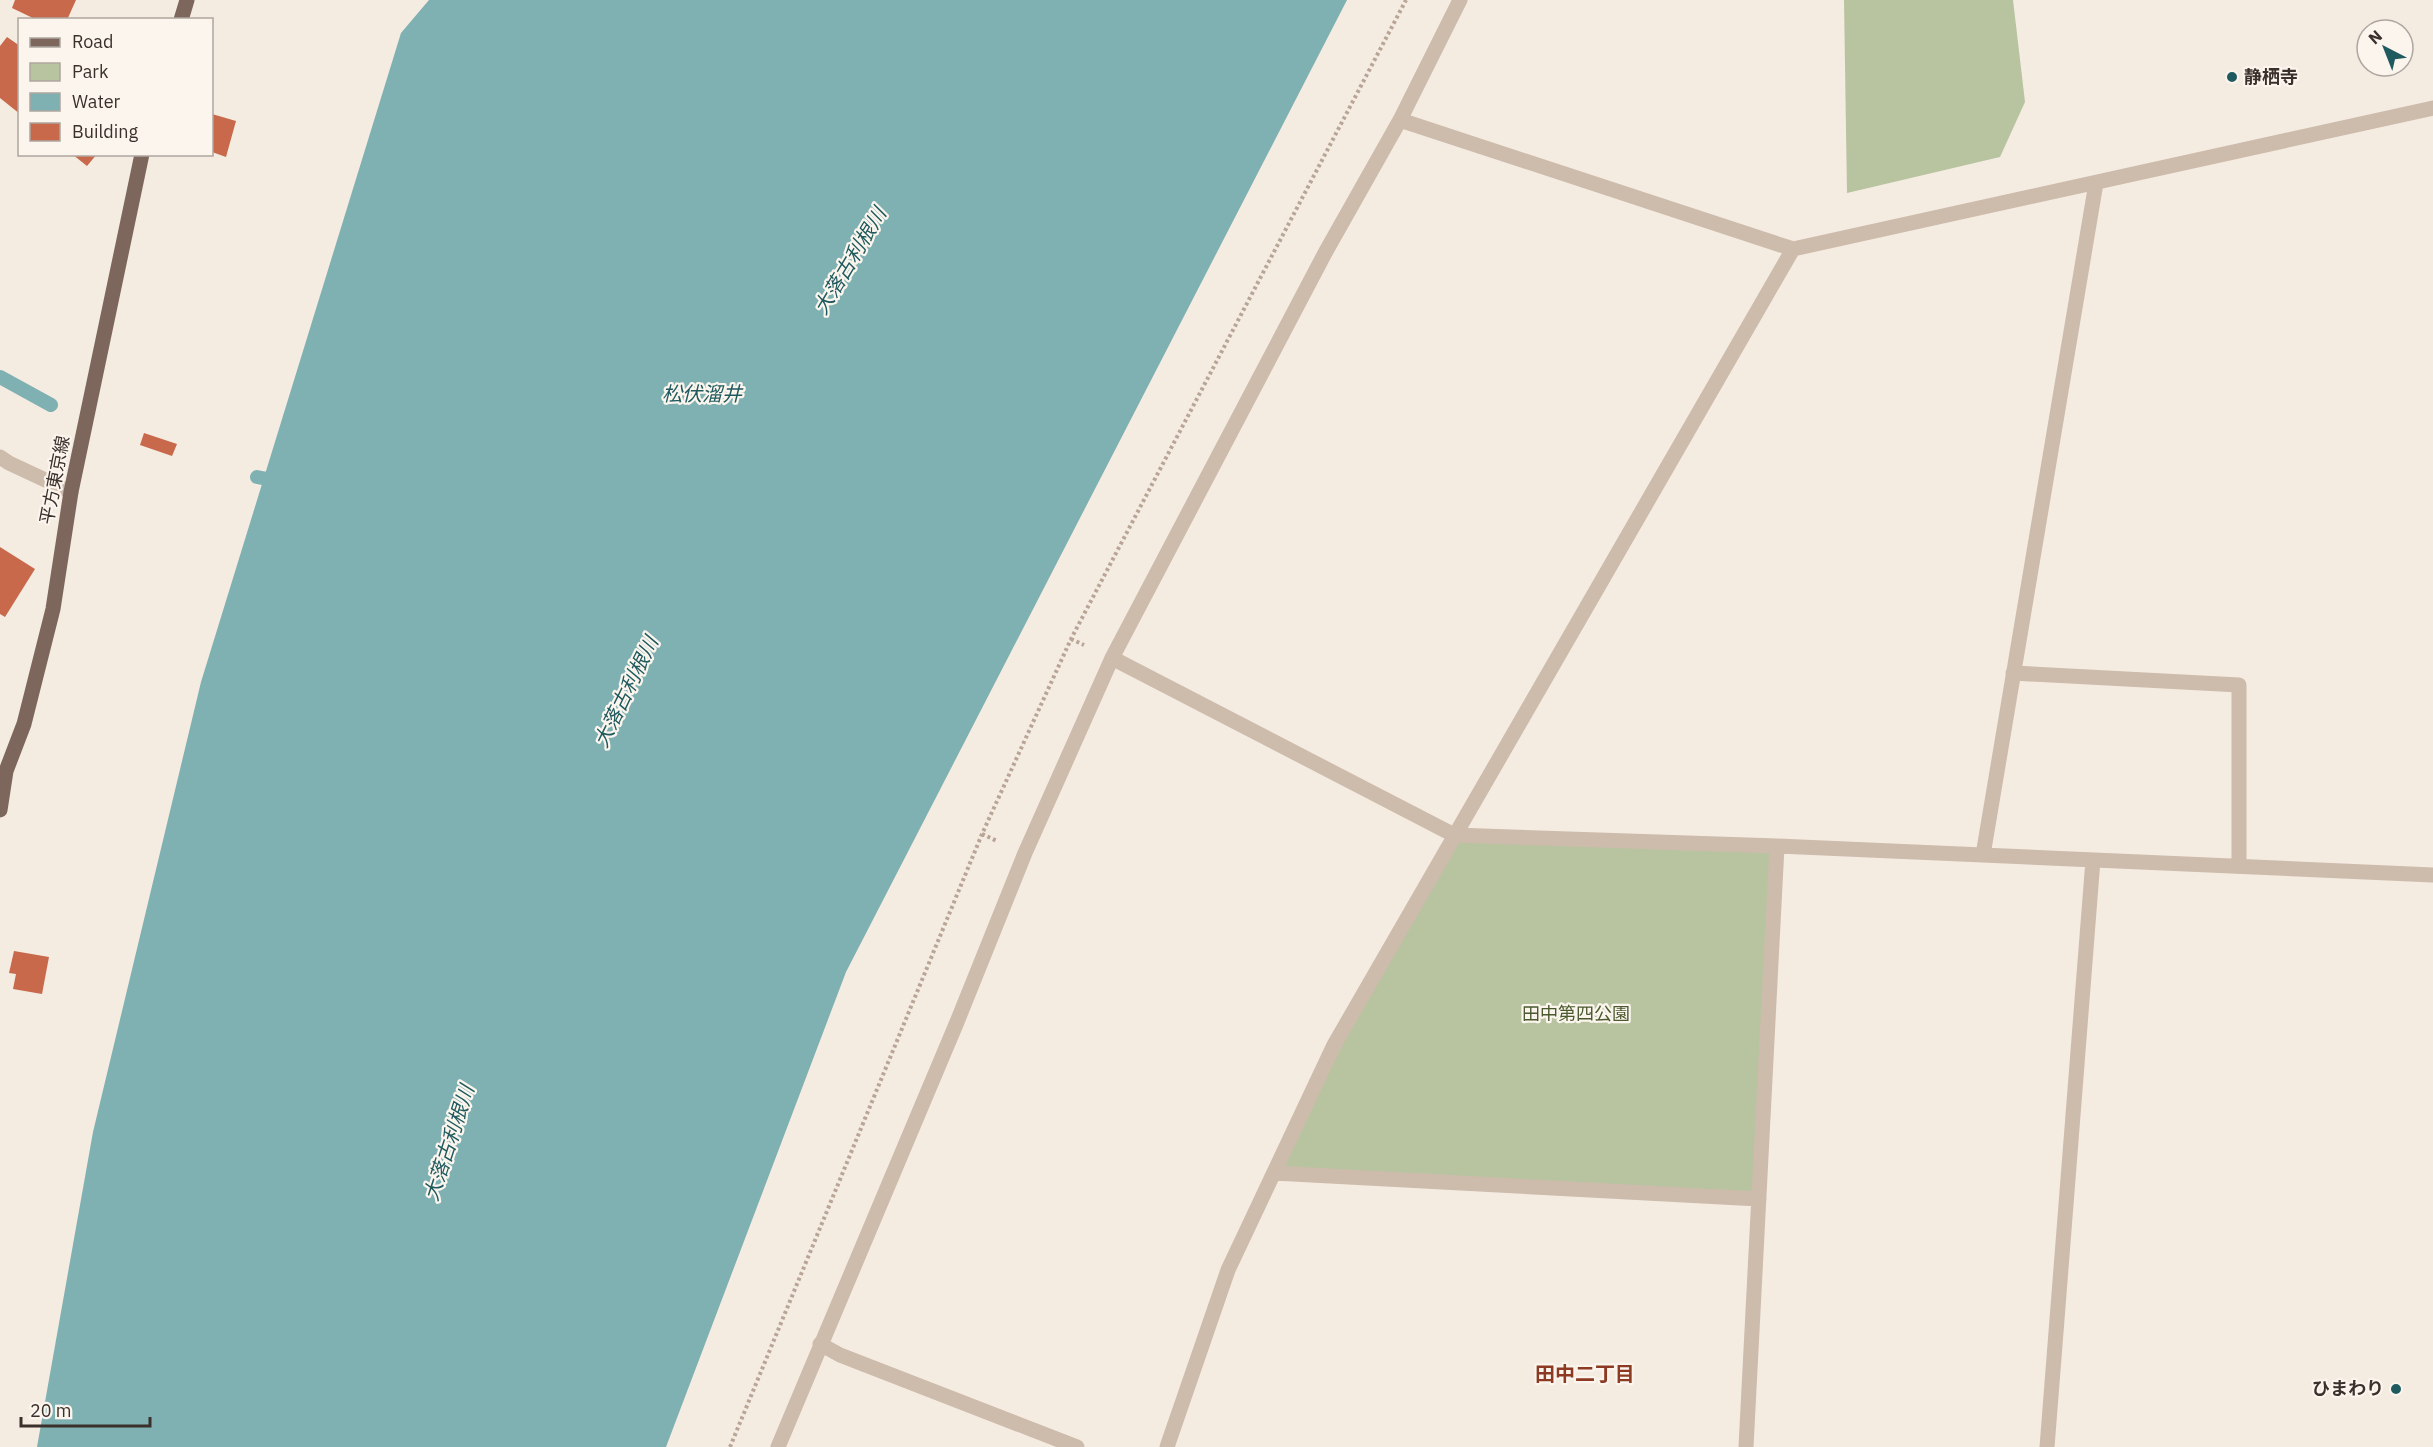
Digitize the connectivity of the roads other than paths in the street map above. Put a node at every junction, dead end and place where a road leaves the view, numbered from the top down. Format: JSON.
{"nodes":[{"id":1,"x":187,"y":0,"type":"edge"},
{"id":2,"x":1460,"y":0,"type":"edge"},
{"id":3,"x":182,"y":18,"type":"edge"},
{"id":4,"x":2433,"y":108,"type":"edge"},
{"id":5,"x":1400,"y":120,"type":"junction"},
{"id":6,"x":142,"y":156,"type":"edge"},
{"id":7,"x":2096,"y":183,"type":"junction"},
{"id":8,"x":1792,"y":249,"type":"junction"},
{"id":9,"x":0,"y":457,"type":"edge"},
{"id":10,"x":71,"y":492,"type":"junction"},
{"id":11,"x":1112,"y":658,"type":"junction"},
{"id":12,"x":2013,"y":673,"type":"junction"},
{"id":13,"x":3,"y":773,"type":"edge"},
{"id":14,"x":0,"y":810,"type":"edge"},
{"id":15,"x":1454,"y":835,"type":"junction"},
{"id":16,"x":1777,"y":846,"type":"junction"},
{"id":17,"x":1983,"y":855,"type":"junction"},
{"id":18,"x":2094,"y":860,"type":"junction"},
{"id":19,"x":2239,"y":866,"type":"junction"},
{"id":20,"x":2433,"y":875,"type":"edge"},
{"id":21,"x":1274,"y":1173,"type":"junction"},
{"id":22,"x":1759,"y":1199,"type":"junction"},
{"id":23,"x":820,"y":1344,"type":"junction"},
{"id":24,"x":778,"y":1447,"type":"edge"},
{"id":25,"x":1077,"y":1447,"type":"edge"},
{"id":26,"x":1167,"y":1447,"type":"edge"},
{"id":27,"x":1746,"y":1447,"type":"edge"},
{"id":28,"x":2047,"y":1447,"type":"edge"}],
"edges":[{"from":1,"to":3,"type":"main road"},
{"from":2,"to":5,"type":"street"},
{"from":4,"to":7,"type":"street"},
{"from":5,"to":8,"type":"street"},
{"from":5,"to":11,"type":"street"},
{"from":6,"to":10,"type":"main road","name":"平方東京線"},
{"from":7,"to":8,"type":"street"},
{"from":7,"to":12,"type":"street"},
{"from":8,"to":15,"type":"street"},
{"from":9,"to":10,"type":"street"},
{"from":10,"to":13,"type":"main road","name":"平方東京線"},
{"from":11,"to":15,"type":"street"},
{"from":11,"to":23,"type":"street"},
{"from":12,"to":17,"type":"street"},
{"from":12,"to":19,"type":"street"},
{"from":13,"to":14,"type":"main road","name":"平方東京線"},
{"from":15,"to":16,"type":"street"},
{"from":15,"to":21,"type":"street"},
{"from":16,"to":17,"type":"street"},
{"from":16,"to":22,"type":"street"},
{"from":17,"to":18,"type":"street"},
{"from":18,"to":19,"type":"street"},
{"from":18,"to":28,"type":"street"},
{"from":19,"to":20,"type":"street"},
{"from":21,"to":22,"type":"street"},
{"from":21,"to":26,"type":"street"},
{"from":22,"to":27,"type":"street"},
{"from":23,"to":24,"type":"street"},
{"from":23,"to":25,"type":"street"}]}
